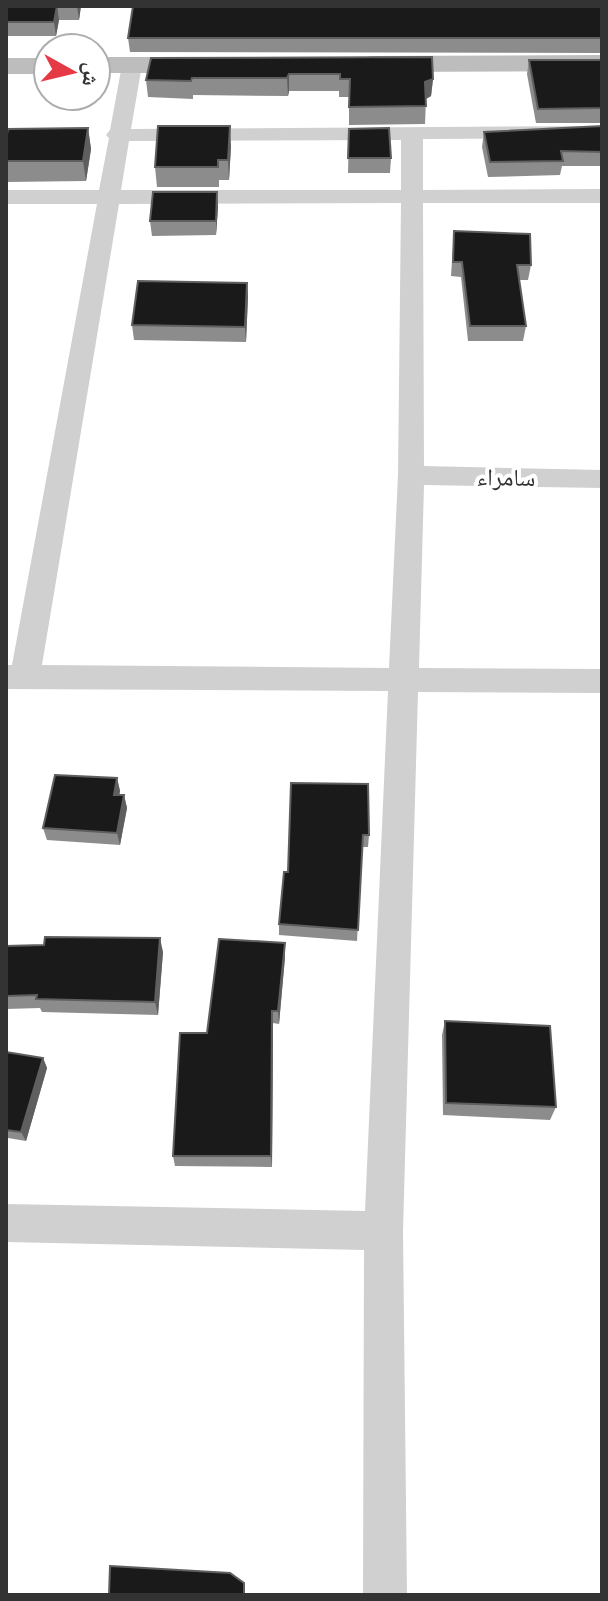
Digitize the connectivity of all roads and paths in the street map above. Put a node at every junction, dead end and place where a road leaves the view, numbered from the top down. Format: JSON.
{"nodes":[{"id":1,"x":602,"y":63,"type":"edge"},
{"id":2,"x":351,"y":64,"type":"edge"},
{"id":3,"x":112,"y":65,"type":"edge"},
{"id":4,"x":132,"y":65,"type":"junction"},
{"id":5,"x":241,"y":65,"type":"edge"},
{"id":6,"x":6,"y":66,"type":"edge"},
{"id":7,"x":32,"y":66,"type":"edge"},
{"id":8,"x":602,"y":132,"type":"edge"},
{"id":9,"x":412,"y":133,"type":"junction"},
{"id":10,"x":117,"y":135,"type":"junction"},
{"id":11,"x":109,"y":196,"type":"junction"},
{"id":12,"x":602,"y":196,"type":"edge"},
{"id":13,"x":6,"y":197,"type":"edge"},
{"id":14,"x":412,"y":198,"type":"junction"},
{"id":15,"x":411,"y":475,"type":"junction"},
{"id":16,"x":602,"y":479,"type":"edge"},
{"id":17,"x":15,"y":677,"type":"edge"},
{"id":18,"x":402,"y":680,"type":"junction"},
{"id":19,"x":602,"y":681,"type":"edge"},
{"id":20,"x":6,"y":1223,"type":"edge"},
{"id":21,"x":384,"y":1231,"type":"junction"},
{"id":22,"x":385,"y":1595,"type":"edge"}],
"edges":[{"from":1,"to":2,"type":"main road"},
{"from":3,"to":4,"type":"main road"},
{"from":4,"to":5,"type":"main road"},
{"from":4,"to":10,"type":"street"},
{"from":6,"to":7,"type":"main road"},
{"from":8,"to":9,"type":"street"},
{"from":9,"to":10,"type":"street"},
{"from":9,"to":14,"type":"street"},
{"from":10,"to":11,"type":"street"},
{"from":11,"to":13,"type":"street"},
{"from":11,"to":14,"type":"street"},
{"from":11,"to":17,"type":"street"},
{"from":12,"to":14,"type":"street"},
{"from":14,"to":15,"type":"street"},
{"from":15,"to":16,"type":"street","name":"سامراء"},
{"from":15,"to":18,"type":"street"},
{"from":17,"to":18,"type":"street"},
{"from":18,"to":19,"type":"street"},
{"from":18,"to":21,"type":"street"},
{"from":20,"to":21,"type":"street"},
{"from":21,"to":22,"type":"street"}]}
